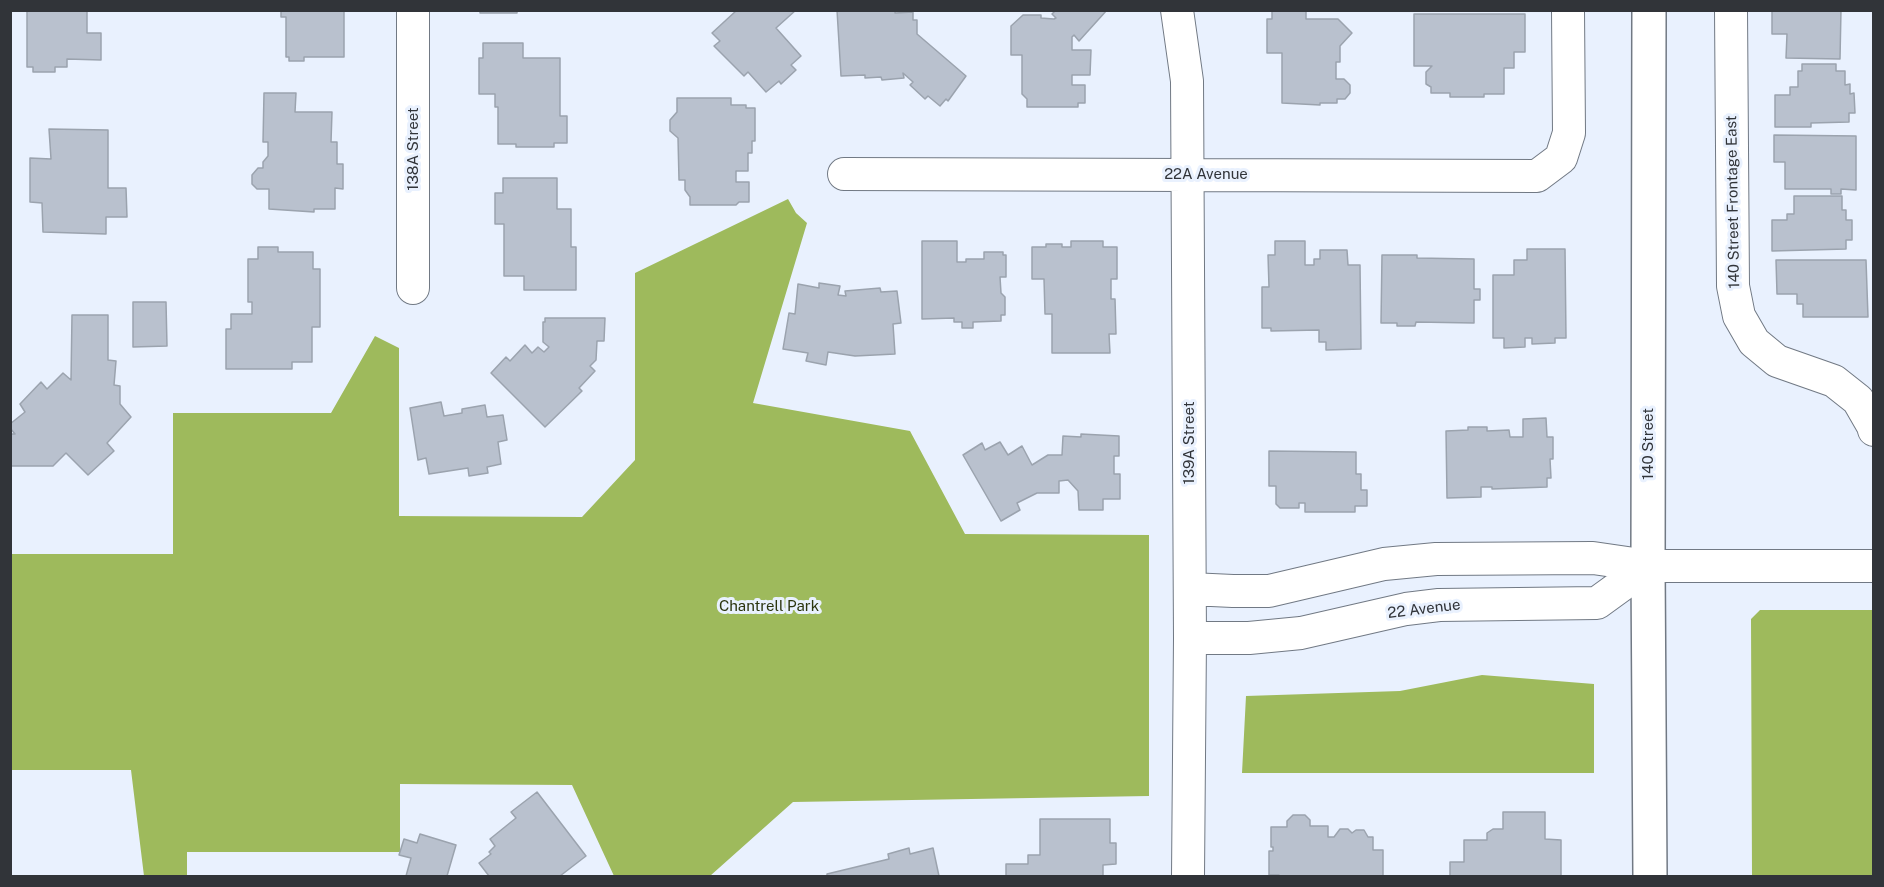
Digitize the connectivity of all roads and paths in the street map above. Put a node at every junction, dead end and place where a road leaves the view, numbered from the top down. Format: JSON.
{"nodes":[{"id":1,"x":413,"y":10,"type":"edge"},
{"id":2,"x":1177,"y":10,"type":"edge"},
{"id":3,"x":1568,"y":10,"type":"edge"},
{"id":4,"x":1648,"y":10,"type":"edge"},
{"id":5,"x":1731,"y":10,"type":"edge"},
{"id":6,"x":844,"y":174,"type":"dead end"},
{"id":7,"x":1187,"y":174,"type":"junction"},
{"id":8,"x":413,"y":288,"type":"dead end"},
{"id":9,"x":1874,"y":430,"type":"edge"},
{"id":10,"x":1436,"y":559,"type":"junction"},
{"id":11,"x":1648,"y":566,"type":"junction"},
{"id":12,"x":1874,"y":566,"type":"edge"},
{"id":13,"x":1190,"y":589,"type":"junction"},
{"id":14,"x":1439,"y":605,"type":"junction"},
{"id":15,"x":1190,"y":638,"type":"junction"},
{"id":16,"x":1188,"y":876,"type":"edge"},
{"id":17,"x":1650,"y":876,"type":"edge"}],
"edges":[{"from":1,"to":8,"type":"street","name":"138A Street"},
{"from":2,"to":7,"type":"street","name":"139A Street"},
{"from":3,"to":7,"type":"street","name":"22A Avenue"},
{"from":4,"to":11,"type":"main road","name":"140 Street"},
{"from":5,"to":9,"type":"street","name":"140 Street Frontage East"},
{"from":6,"to":7,"type":"street","name":"22A Avenue"},
{"from":7,"to":13,"type":"street","name":"139A Street"},
{"from":10,"to":11,"type":"street"},
{"from":10,"to":13,"type":"street"},
{"from":10,"to":14,"type":"street"},
{"from":11,"to":12,"type":"street"},
{"from":11,"to":14,"type":"street","name":"22 Avenue"},
{"from":11,"to":17,"type":"main road","name":"140 Street"},
{"from":13,"to":15,"type":"street","name":"139A Street"},
{"from":14,"to":15,"type":"street","name":"22 Avenue"},
{"from":15,"to":16,"type":"street","name":"139A Street"}]}
